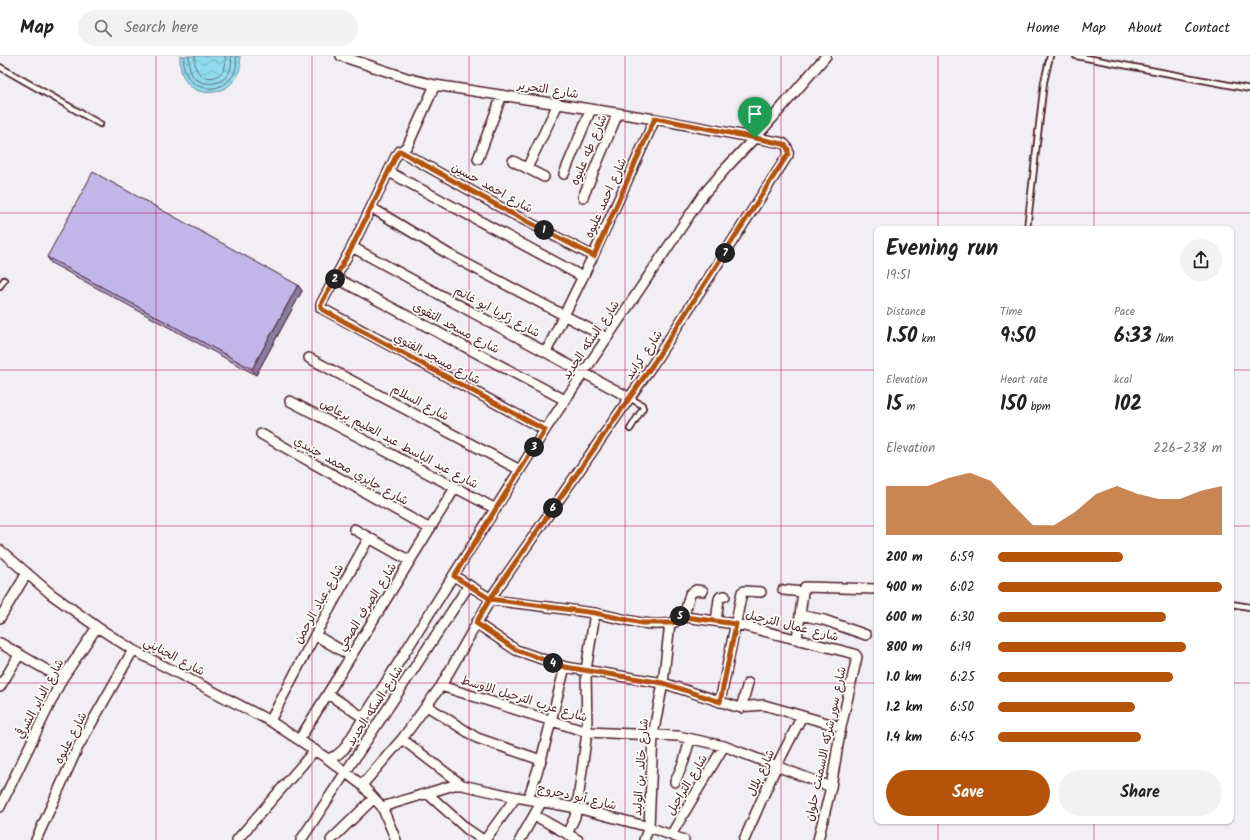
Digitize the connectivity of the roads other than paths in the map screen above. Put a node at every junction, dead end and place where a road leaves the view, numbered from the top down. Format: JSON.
{"nodes":[{"id":1,"x":341,"y":56,"type":"edge"},
{"id":2,"x":826,"y":56,"type":"edge"},
{"id":3,"x":1050,"y":56,"type":"edge"},
{"id":4,"x":1076,"y":56,"type":"edge"},
{"id":5,"x":0,"y":67,"type":"edge"},
{"id":6,"x":435,"y":85,"type":"junction"},
{"id":7,"x":1250,"y":89,"type":"edge"},
{"id":8,"x":502,"y":95,"type":"junction"},
{"id":9,"x":558,"y":104,"type":"junction"},
{"id":10,"x":591,"y":109,"type":"junction"},
{"id":11,"x":618,"y":113,"type":"junction"},
{"id":12,"x":655,"y":118,"type":"junction"},
{"id":13,"x":100,"y":124,"type":"dead end"},
{"id":14,"x":755,"y":138,"type":"junction"},
{"id":15,"x":400,"y":151,"type":"junction"},
{"id":16,"x":478,"y":159,"type":"dead end"},
{"id":17,"x":513,"y":161,"type":"dead end"},
{"id":18,"x":527,"y":168,"type":"junction"},
{"id":19,"x":389,"y":172,"type":"junction"},
{"id":20,"x":564,"y":174,"type":"dead end"},
{"id":21,"x":544,"y":177,"type":"dead end"},
{"id":22,"x":583,"y":197,"type":"dead end"},
{"id":23,"x":372,"y":208,"type":"junction"},
{"id":24,"x":1027,"y":226,"type":"edge"},
{"id":25,"x":352,"y":247,"type":"junction"},
{"id":26,"x":594,"y":256,"type":"junction"},
{"id":27,"x":583,"y":277,"type":"junction"},
{"id":28,"x":336,"y":278,"type":"junction"},
{"id":29,"x":4,"y":280,"type":"dead end"},
{"id":30,"x":0,"y":286,"type":"edge"},
{"id":31,"x":564,"y":315,"type":"junction"},
{"id":32,"x":607,"y":338,"type":"junction"},
{"id":33,"x":546,"y":352,"type":"junction"},
{"id":34,"x":309,"y":358,"type":"dead end"},
{"id":35,"x":584,"y":373,"type":"junction"},
{"id":36,"x":630,"y":398,"type":"junction"},
{"id":37,"x":565,"y":400,"type":"junction"},
{"id":38,"x":290,"y":401,"type":"dead end"},
{"id":39,"x":630,"y":429,"type":"dead end"},
{"id":40,"x":545,"y":430,"type":"junction"},
{"id":41,"x":261,"y":434,"type":"dead end"},
{"id":42,"x":520,"y":470,"type":"junction"},
{"id":43,"x":455,"y":488,"type":"junction"},
{"id":44,"x":496,"y":509,"type":"junction"},
{"id":45,"x":354,"y":528,"type":"dead end"},
{"id":46,"x":430,"y":529,"type":"junction"},
{"id":47,"x":373,"y":540,"type":"junction"},
{"id":48,"x":0,"y":550,"type":"edge"},
{"id":49,"x":410,"y":561,"type":"junction"},
{"id":50,"x":27,"y":573,"type":"junction"},
{"id":51,"x":454,"y":576,"type":"junction"},
{"id":52,"x":469,"y":585,"type":"junction"},
{"id":53,"x":874,"y":589,"type":"edge"},
{"id":54,"x":783,"y":590,"type":"dead end"},
{"id":55,"x":703,"y":591,"type":"dead end"},
{"id":56,"x":761,"y":592,"type":"dead end"},
{"id":57,"x":803,"y":592,"type":"junction"},
{"id":58,"x":725,"y":596,"type":"dead end"},
{"id":59,"x":490,"y":599,"type":"junction"},
{"id":60,"x":1234,"y":604,"type":"edge"},
{"id":61,"x":1250,"y":607,"type":"edge"},
{"id":62,"x":595,"y":613,"type":"junction"},
{"id":63,"x":800,"y":615,"type":"junction"},
{"id":64,"x":684,"y":616,"type":"junction"},
{"id":65,"x":0,"y":618,"type":"edge"},
{"id":66,"x":716,"y":621,"type":"junction"},
{"id":67,"x":476,"y":623,"type":"junction"},
{"id":68,"x":670,"y":623,"type":"junction"},
{"id":69,"x":736,"y":624,"type":"junction"},
{"id":70,"x":97,"y":628,"type":"junction"},
{"id":71,"x":315,"y":635,"type":"junction"},
{"id":72,"x":866,"y":636,"type":"dead end"},
{"id":73,"x":797,"y":639,"type":"junction"},
{"id":74,"x":0,"y":643,"type":"edge"},
{"id":75,"x":133,"y":650,"type":"junction"},
{"id":76,"x":854,"y":654,"type":"joint"},
{"id":77,"x":19,"y":655,"type":"junction"},
{"id":78,"x":351,"y":656,"type":"junction"},
{"id":79,"x":565,"y":667,"type":"junction"},
{"id":80,"x":586,"y":670,"type":"junction"},
{"id":81,"x":62,"y":679,"type":"junction"},
{"id":82,"x":663,"y":683,"type":"junction"},
{"id":83,"x":748,"y":683,"type":"dead end"},
{"id":84,"x":441,"y":686,"type":"junction"},
{"id":85,"x":0,"y":688,"type":"edge"},
{"id":86,"x":328,"y":694,"type":"junction"},
{"id":87,"x":720,"y":702,"type":"junction"},
{"id":88,"x":427,"y":706,"type":"junction"},
{"id":89,"x":741,"y":708,"type":"junction"},
{"id":90,"x":802,"y":716,"type":"junction"},
{"id":91,"x":364,"y":718,"type":"junction"},
{"id":92,"x":270,"y":721,"type":"junction"},
{"id":93,"x":551,"y":722,"type":"junction"},
{"id":94,"x":841,"y":727,"type":"junction"},
{"id":95,"x":588,"y":732,"type":"junction"},
{"id":96,"x":653,"y":735,"type":"junction"},
{"id":97,"x":690,"y":738,"type":"junction"},
{"id":98,"x":402,"y":739,"type":"junction"},
{"id":99,"x":299,"y":740,"type":"junction"},
{"id":100,"x":724,"y":746,"type":"junction"},
{"id":101,"x":315,"y":750,"type":"junction"},
{"id":102,"x":328,"y":759,"type":"junction"},
{"id":103,"x":541,"y":760,"type":"junction"},
{"id":104,"x":776,"y":766,"type":"junction"},
{"id":105,"x":345,"y":772,"type":"junction"},
{"id":106,"x":675,"y":782,"type":"dead end"},
{"id":107,"x":462,"y":785,"type":"junction"},
{"id":108,"x":362,"y":786,"type":"junction"},
{"id":109,"x":831,"y":787,"type":"junction"},
{"id":110,"x":4,"y":790,"type":"edge"},
{"id":111,"x":428,"y":794,"type":"junction"},
{"id":112,"x":516,"y":797,"type":"junction"},
{"id":113,"x":373,"y":799,"type":"junction"},
{"id":114,"x":528,"y":799,"type":"junction"},
{"id":115,"x":542,"y":801,"type":"junction"},
{"id":116,"x":0,"y":807,"type":"edge"},
{"id":117,"x":382,"y":807,"type":"junction"},
{"id":118,"x":577,"y":808,"type":"junction"},
{"id":119,"x":534,"y":815,"type":"junction"},
{"id":120,"x":649,"y":827,"type":"junction"},
{"id":121,"x":567,"y":834,"type":"junction"},
{"id":122,"x":671,"y":835,"type":"junction"},
{"id":123,"x":305,"y":838,"type":"edge"},
{"id":124,"x":36,"y":840,"type":"edge"},
{"id":125,"x":237,"y":840,"type":"edge"},
{"id":126,"x":331,"y":840,"type":"edge"},
{"id":127,"x":396,"y":840,"type":"edge"},
{"id":128,"x":484,"y":840,"type":"edge"},
{"id":129,"x":520,"y":840,"type":"edge"},
{"id":130,"x":578,"y":840,"type":"edge"},
{"id":131,"x":644,"y":840,"type":"edge"},
{"id":132,"x":684,"y":840,"type":"edge"},
{"id":133,"x":744,"y":840,"type":"edge"},
{"id":134,"x":818,"y":840,"type":"edge"}],
"edges":[{"from":1,"to":6,"type":"street","name":"شارع التحرير"},
{"from":2,"to":14,"type":"street","name":"شارع السكه الحديد"},
{"from":3,"to":24,"type":"lane"},
{"from":4,"to":7,"type":"lane"},
{"from":5,"to":13,"type":"lane"},
{"from":6,"to":8,"type":"street","name":"شارع التحرير"},
{"from":6,"to":15,"type":"street"},
{"from":8,"to":9,"type":"street","name":"شارع التحرير"},
{"from":8,"to":16,"type":"street"},
{"from":9,"to":10,"type":"street","name":"شارع التحرير"},
{"from":9,"to":18,"type":"street"},
{"from":10,"to":11,"type":"street","name":"شارع التحرير"},
{"from":10,"to":20,"type":"street"},
{"from":11,"to":12,"type":"street","name":"شارع التحرير"},
{"from":11,"to":22,"type":"street","name":"شارع طه عليوه"},
{"from":12,"to":14,"type":"street","name":"شارع التحرير"},
{"from":12,"to":26,"type":"street","name":"شارع احمد عليوه"},
{"from":14,"to":32,"type":"street","name":"شارع السكه الحديد"},
{"from":14,"to":36,"type":"street","name":"شارع كرابند"},
{"from":15,"to":19,"type":"street"},
{"from":15,"to":26,"type":"street","name":"شارع احمد حسين"},
{"from":17,"to":18,"type":"street"},
{"from":18,"to":21,"type":"street"},
{"from":19,"to":23,"type":"street"},
{"from":19,"to":27,"type":"street"},
{"from":23,"to":25,"type":"street"},
{"from":23,"to":31,"type":"street"},
{"from":25,"to":28,"type":"street"},
{"from":25,"to":33,"type":"street","name":"شارع زكريا ابو غانم"},
{"from":26,"to":27,"type":"street","name":"شارع احمد عليوه"},
{"from":27,"to":31,"type":"street","name":"شارع احمد عليوه"},
{"from":28,"to":37,"type":"street","name":"شارع مسجد التقوى"},
{"from":28,"to":40,"type":"street","name":"شارع مسجد الفتوي"},
{"from":29,"to":30,"type":"lane"},
{"from":31,"to":32,"type":"street"},
{"from":31,"to":33,"type":"street","name":"شارع احمد عليوه"},
{"from":32,"to":35,"type":"street","name":"شارع السكه الحديد"},
{"from":33,"to":35,"type":"street","name":"شارع زكريا ابو غانم"},
{"from":34,"to":42,"type":"street","name":"شارع السلام"},
{"from":35,"to":36,"type":"street","name":"شارع زكريا ابو غانم"},
{"from":35,"to":37,"type":"street","name":"شارع السكه الحديد"},
{"from":36,"to":39,"type":"lane"},
{"from":36,"to":59,"type":"street","name":"شارع كرابند"},
{"from":37,"to":40,"type":"street","name":"شارع السكه الحديد"},
{"from":38,"to":43,"type":"street","name":"شارع عبد الباسط عبد العليم برعاص"},
{"from":40,"to":42,"type":"street","name":"شارع السكه الحديد"},
{"from":41,"to":46,"type":"street","name":"شارع جابري محمد جنيدي"},
{"from":42,"to":44,"type":"street","name":"شارع السكه الحديد"},
{"from":43,"to":44,"type":"street","name":"شارع عبد الباسط عبد العليم برعاص"},
{"from":43,"to":46,"type":"street","name":"شارع الصرف الصحي"},
{"from":44,"to":51,"type":"street","name":"شارع السكه الحديد"},
{"from":45,"to":47,"type":"street"},
{"from":46,"to":49,"type":"street","name":"شارع الصرف الصحي"},
{"from":47,"to":49,"type":"street"},
{"from":47,"to":71,"type":"street","name":"شارع عباد الرحمن"},
{"from":48,"to":50,"type":"street","name":"شارع الجنايني"},
{"from":49,"to":78,"type":"street","name":"شارع الصرف الصحي"},
{"from":50,"to":65,"type":"street"},
{"from":50,"to":70,"type":"street","name":"شارع الجنايني"},
{"from":51,"to":52,"type":"street"},
{"from":51,"to":91,"type":"street","name":"شارع السكه الحديد"},
{"from":52,"to":59,"type":"street"},
{"from":52,"to":105,"type":"street","name":"شارع السكه الحديد"},
{"from":53,"to":57,"type":"street"},
{"from":54,"to":57,"type":"street"},
{"from":55,"to":64,"type":"street"},
{"from":56,"to":69,"type":"street"},
{"from":57,"to":63,"type":"street"},
{"from":58,"to":66,"type":"street"},
{"from":59,"to":62,"type":"street"},
{"from":59,"to":67,"type":"street"},
{"from":60,"to":61,"type":"lane"},
{"from":62,"to":68,"type":"street"},
{"from":62,"to":80,"type":"street"},
{"from":63,"to":72,"type":"street"},
{"from":63,"to":73,"type":"street"},
{"from":64,"to":66,"type":"street","name":"شارع عمال الترحيل"},
{"from":64,"to":68,"type":"street"},
{"from":66,"to":69,"type":"street","name":"شارع عمال الترحيل"},
{"from":67,"to":79,"type":"street"},
{"from":67,"to":84,"type":"street"},
{"from":68,"to":82,"type":"street","name":"شارع خالد بن الوليد"},
{"from":69,"to":73,"type":"street","name":"شارع عمال الترحيل"},
{"from":69,"to":87,"type":"street"},
{"from":70,"to":75,"type":"street","name":"شارع الجنايني"},
{"from":70,"to":81,"type":"street","name":"شارع الداير الشرقي"},
{"from":71,"to":78,"type":"street"},
{"from":71,"to":92,"type":"street","name":"شارع عباد الرحمن"},
{"from":73,"to":76,"type":"street","name":"شارع عمال الترحيل"},
{"from":74,"to":77,"type":"street"},
{"from":75,"to":92,"type":"street","name":"شارع الجنايني"},
{"from":75,"to":124,"type":"street","name":"شارع عليوه"},
{"from":76,"to":94,"type":"street","name":"شارع سور شركه الاسمنت حلوان"},
{"from":77,"to":81,"type":"street"},
{"from":77,"to":85,"type":"street"},
{"from":78,"to":86,"type":"street","name":"شارع الصرف الصحي"},
{"from":79,"to":80,"type":"street"},
{"from":79,"to":93,"type":"street"},
{"from":80,"to":82,"type":"street"},
{"from":80,"to":95,"type":"street"},
{"from":81,"to":110,"type":"street","name":"شارع الداير الشرقي"},
{"from":82,"to":87,"type":"street"},
{"from":82,"to":96,"type":"street","name":"شارع خالد بن الوليد"},
{"from":83,"to":89,"type":"street"},
{"from":84,"to":88,"type":"street"},
{"from":84,"to":93,"type":"street","name":"شارع عرب الترحيل الاوسط"},
{"from":86,"to":91,"type":"street"},
{"from":86,"to":99,"type":"street","name":"شارع الصرف الصحي"},
{"from":87,"to":89,"type":"street"},
{"from":88,"to":98,"type":"street"},
{"from":88,"to":103,"type":"street"},
{"from":89,"to":90,"type":"street"},
{"from":90,"to":94,"type":"street"},
{"from":90,"to":104,"type":"street","name":"شارع بلال"},
{"from":91,"to":102,"type":"street","name":"شارع السكه الحديد"},
{"from":92,"to":99,"type":"street","name":"شارع الجنايني"},
{"from":93,"to":95,"type":"street","name":"شارع عرب الترحيل الاوسط"},
{"from":93,"to":103,"type":"street"},
{"from":94,"to":109,"type":"street","name":"شارع سور شركه الاسمنت حلوان"},
{"from":95,"to":96,"type":"street","name":"شارع عرب الترحيل الاوسط"},
{"from":95,"to":118,"type":"street"},
{"from":96,"to":97,"type":"street","name":"شارع عرب الترحيل الاوسط"},
{"from":96,"to":120,"type":"street","name":"شارع خالد بن الوليد"},
{"from":97,"to":100,"type":"street","name":"شارع عرب الترحيل الاوسط"},
{"from":97,"to":106,"type":"street"},
{"from":98,"to":107,"type":"street","name":"شارع أبو دحروج"},
{"from":98,"to":108,"type":"street"},
{"from":99,"to":101,"type":"street","name":"شارع الجنايني"},
{"from":100,"to":104,"type":"street","name":"شارع عرب الترحيل الاوسط"},
{"from":100,"to":122,"type":"street","name":"شارع التراحيل"},
{"from":101,"to":102,"type":"street","name":"شارع الجنايني"},
{"from":101,"to":125,"type":"street"},
{"from":102,"to":105,"type":"street","name":"شارع الجنايني"},
{"from":103,"to":114,"type":"street"},
{"from":104,"to":109,"type":"street","name":"شارع عرب الترحيل الاوسط"},
{"from":104,"to":133,"type":"street","name":"شارع بلال"},
{"from":105,"to":108,"type":"street","name":"شارع الجنايني"},
{"from":105,"to":123,"type":"street","name":"شارع السكه الحديد"},
{"from":107,"to":111,"type":"street","name":"شارع أبو دحروج"},
{"from":107,"to":112,"type":"street","name":"شارع أبو دحروج"},
{"from":108,"to":113,"type":"street","name":"شارع الجنايني"},
{"from":109,"to":134,"type":"street","name":"شارع سور شركه الاسمنت حلوان"},
{"from":110,"to":116,"type":"street","name":"شارع الداير الشرقي"},
{"from":111,"to":117,"type":"street","name":"شارع أبو دحروج"},
{"from":111,"to":128,"type":"street"},
{"from":112,"to":114,"type":"street","name":"شارع أبو دحروج"},
{"from":112,"to":128,"type":"street"},
{"from":113,"to":117,"type":"street","name":"شارع الجنايني"},
{"from":113,"to":126,"type":"street"},
{"from":114,"to":115,"type":"street","name":"شارع أبو دحروج"},
{"from":115,"to":118,"type":"street","name":"شارع أبو دحروج"},
{"from":115,"to":119,"type":"street"},
{"from":117,"to":127,"type":"street"},
{"from":118,"to":120,"type":"street","name":"شارع أبو دحروج"},
{"from":118,"to":121,"type":"street"},
{"from":119,"to":121,"type":"street"},
{"from":119,"to":129,"type":"street"},
{"from":120,"to":122,"type":"street","name":"شارع أبو دحروج"},
{"from":120,"to":131,"type":"street","name":"شارع خالد بن الوليد"},
{"from":121,"to":130,"type":"street"},
{"from":122,"to":132,"type":"street","name":"شارع أبو دحروج"}]}
